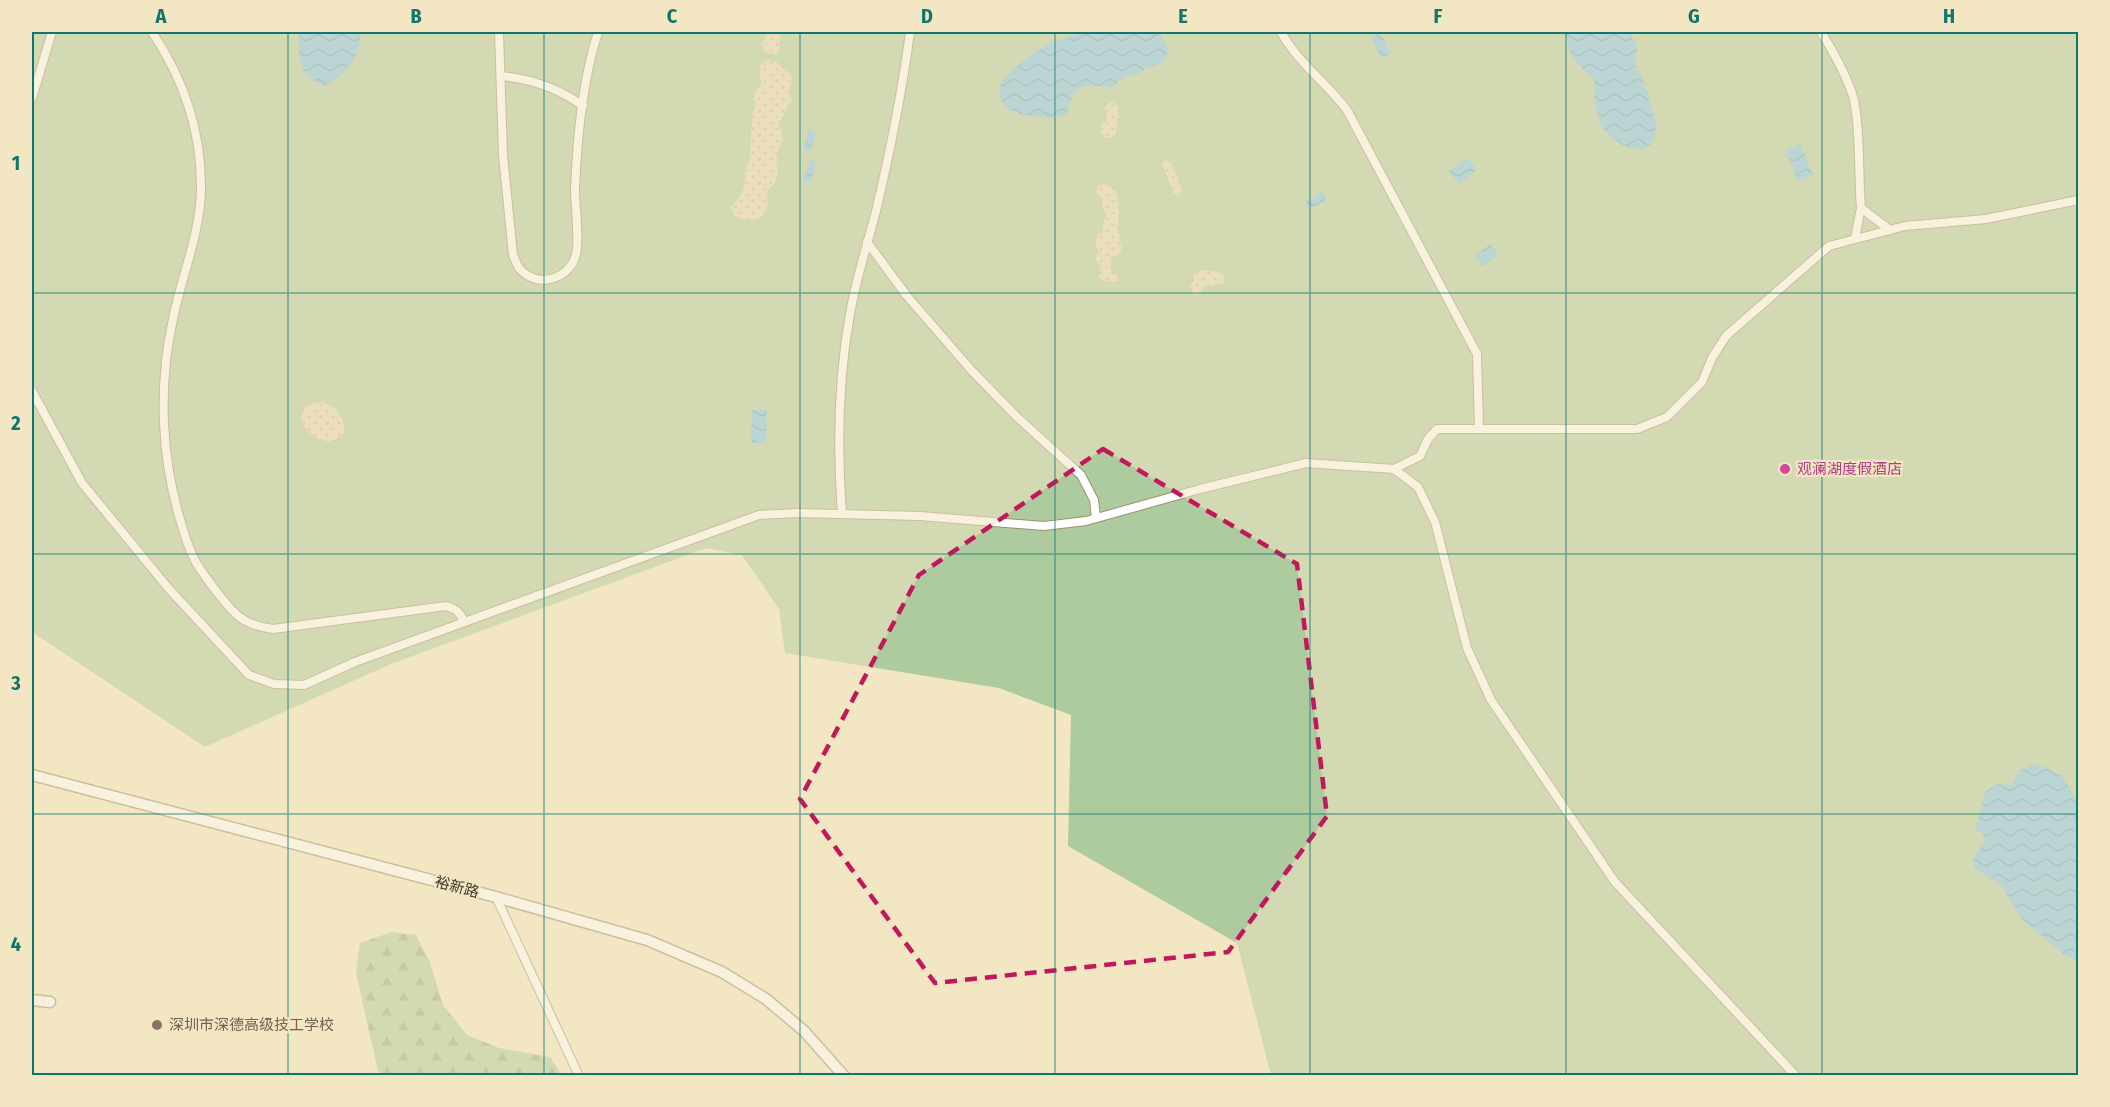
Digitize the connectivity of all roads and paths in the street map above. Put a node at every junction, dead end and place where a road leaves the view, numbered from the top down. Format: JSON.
{"nodes":[{"id":1,"x":52,"y":32,"type":"edge"},
{"id":2,"x":152,"y":32,"type":"edge"},
{"id":3,"x":498,"y":32,"type":"edge"},
{"id":4,"x":598,"y":32,"type":"edge"},
{"id":5,"x":910,"y":32,"type":"edge"},
{"id":6,"x":916,"y":32,"type":"edge"},
{"id":7,"x":1281,"y":32,"type":"edge"},
{"id":8,"x":1821,"y":32,"type":"edge"},
{"id":9,"x":907,"y":55,"type":"junction"},
{"id":10,"x":501,"y":76,"type":"junction"},
{"id":11,"x":32,"y":98,"type":"edge"},
{"id":12,"x":583,"y":106,"type":"junction"},
{"id":13,"x":2079,"y":200,"type":"edge"},
{"id":14,"x":1861,"y":208,"type":"junction"},
{"id":15,"x":1890,"y":230,"type":"junction"},
{"id":16,"x":1855,"y":238,"type":"junction"},
{"id":17,"x":867,"y":243,"type":"junction"},
{"id":18,"x":32,"y":391,"type":"edge"},
{"id":19,"x":1479,"y":429,"type":"junction"},
{"id":20,"x":1394,"y":470,"type":"junction"},
{"id":21,"x":842,"y":514,"type":"junction"},
{"id":22,"x":1096,"y":518,"type":"junction"},
{"id":23,"x":464,"y":622,"type":"junction"},
{"id":24,"x":32,"y":775,"type":"edge"},
{"id":25,"x":496,"y":897,"type":"junction"},
{"id":26,"x":32,"y":1000,"type":"edge"},
{"id":27,"x":50,"y":1002,"type":"dead end"},
{"id":28,"x":579,"y":1076,"type":"edge"},
{"id":29,"x":844,"y":1076,"type":"edge"},
{"id":30,"x":1796,"y":1076,"type":"edge"}],
"edges":[{"from":1,"to":11,"type":"street"},
{"from":2,"to":23,"type":"street"},
{"from":3,"to":10,"type":"street"},
{"from":4,"to":12,"type":"street"},
{"from":5,"to":9,"type":"street"},
{"from":6,"to":9,"type":"street"},
{"from":7,"to":19,"type":"street"},
{"from":8,"to":14,"type":"street"},
{"from":9,"to":17,"type":"street"},
{"from":10,"to":12,"type":"street"},
{"from":10,"to":12,"type":"street"},
{"from":13,"to":15,"type":"street"},
{"from":14,"to":15,"type":"street"},
{"from":14,"to":16,"type":"street"},
{"from":15,"to":16,"type":"street"},
{"from":16,"to":19,"type":"street"},
{"from":17,"to":21,"type":"street"},
{"from":17,"to":22,"type":"street"},
{"from":18,"to":23,"type":"street"},
{"from":19,"to":20,"type":"street"},
{"from":20,"to":22,"type":"street"},
{"from":20,"to":30,"type":"street"},
{"from":21,"to":22,"type":"street"},
{"from":21,"to":23,"type":"street"},
{"from":24,"to":25,"type":"street","name":"裕新路"},
{"from":25,"to":28,"type":"street"},
{"from":25,"to":29,"type":"street","name":"裕新路"},
{"from":26,"to":27,"type":"street"}]}
